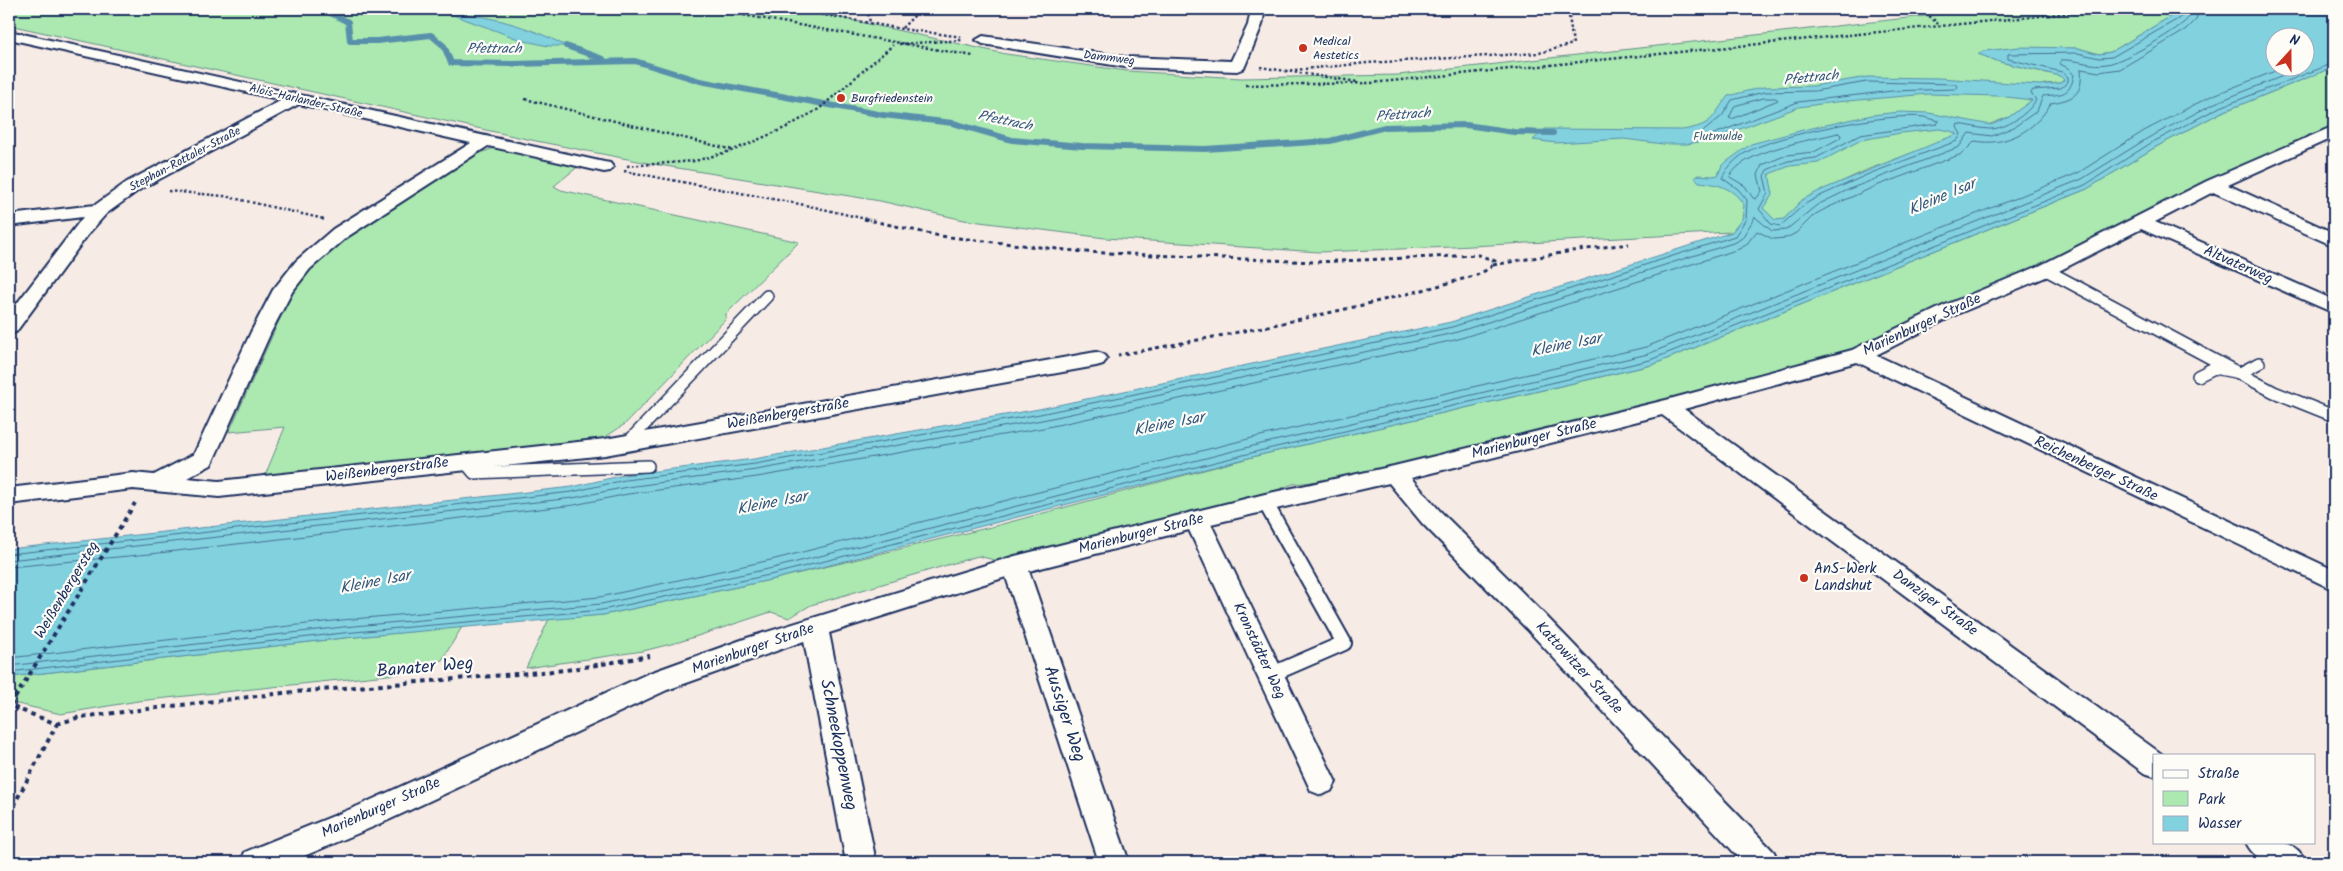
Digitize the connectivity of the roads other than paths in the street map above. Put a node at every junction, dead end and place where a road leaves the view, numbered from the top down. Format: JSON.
{"nodes":[{"id":1,"x":1258,"y":9,"type":"edge"},
{"id":2,"x":9,"y":35,"type":"edge"},
{"id":3,"x":983,"y":40,"type":"road end"},
{"id":4,"x":299,"y":98,"type":"junction"},
{"id":5,"x":2334,"y":131,"type":"edge"},
{"id":6,"x":485,"y":141,"type":"junction"},
{"id":7,"x":604,"y":167,"type":"road end"},
{"id":8,"x":2213,"y":185,"type":"junction"},
{"id":9,"x":100,"y":210,"type":"junction"},
{"id":10,"x":9,"y":220,"type":"edge"},
{"id":11,"x":2141,"y":222,"type":"junction"},
{"id":12,"x":2334,"y":240,"type":"edge"},
{"id":13,"x":2046,"y":270,"type":"junction"},
{"id":14,"x":767,"y":296,"type":"dead end"},
{"id":15,"x":2334,"y":307,"type":"edge"},
{"id":16,"x":9,"y":327,"type":"edge"},
{"id":17,"x":1859,"y":355,"type":"junction"},
{"id":18,"x":1096,"y":359,"type":"road end"},
{"id":19,"x":2259,"y":363,"type":"dead end"},
{"id":20,"x":2240,"y":374,"type":"junction"},
{"id":21,"x":2198,"y":376,"type":"dead end"},
{"id":22,"x":1666,"y":407,"type":"junction"},
{"id":23,"x":2334,"y":416,"type":"edge"},
{"id":24,"x":628,"y":442,"type":"junction"},
{"id":25,"x":464,"y":461,"type":"junction"},
{"id":26,"x":648,"y":466,"type":"dead end"},
{"id":27,"x":1394,"y":474,"type":"junction"},
{"id":28,"x":160,"y":482,"type":"junction"},
{"id":29,"x":9,"y":496,"type":"edge"},
{"id":30,"x":1265,"y":502,"type":"junction"},
{"id":31,"x":1197,"y":520,"type":"junction"},
{"id":32,"x":1015,"y":565,"type":"junction"},
{"id":33,"x":2334,"y":581,"type":"edge"},
{"id":34,"x":815,"y":628,"type":"junction"},
{"id":35,"x":1270,"y":674,"type":"junction"},
{"id":36,"x":2153,"y":763,"type":"edge"},
{"id":37,"x":1321,"y":782,"type":"dead end"},
{"id":38,"x":2264,"y":844,"type":"edge"},
{"id":39,"x":256,"y":862,"type":"edge"},
{"id":40,"x":861,"y":862,"type":"edge"},
{"id":41,"x":1114,"y":862,"type":"edge"},
{"id":42,"x":1763,"y":862,"type":"edge"},
{"id":43,"x":2291,"y":862,"type":"edge"}],
"edges":[{"from":1,"to":3,"type":"street","name":"Dammweg"},
{"from":2,"to":4,"type":"street","name":"Alois-Harlander-Straße"},
{"from":4,"to":6,"type":"street","name":"Alois-Harlander-Straße"},
{"from":4,"to":9,"type":"street","name":"Stephan-Rottaler-Straße"},
{"from":5,"to":8,"type":"street","name":"Marienburger Straße"},
{"from":6,"to":7,"type":"street","name":"Alois-Harlander-Straße"},
{"from":6,"to":28,"type":"street"},
{"from":8,"to":11,"type":"street","name":"Marienburger Straße"},
{"from":8,"to":12,"type":"street"},
{"from":9,"to":10,"type":"street"},
{"from":9,"to":16,"type":"street","name":"Stephan-Rottaler-Straße"},
{"from":11,"to":13,"type":"street","name":"Marienburger Straße"},
{"from":11,"to":15,"type":"street","name":"Altvaterweg"},
{"from":13,"to":17,"type":"street","name":"Marienburger Straße"},
{"from":13,"to":20,"type":"lane"},
{"from":14,"to":24,"type":"lane"},
{"from":17,"to":22,"type":"street","name":"Marienburger Straße"},
{"from":17,"to":33,"type":"street","name":"Reichenberger Straße"},
{"from":18,"to":24,"type":"street","name":"Weißenbergerstraße"},
{"from":19,"to":20,"type":"lane"},
{"from":20,"to":21,"type":"lane"},
{"from":20,"to":23,"type":"lane"},
{"from":22,"to":27,"type":"street","name":"Marienburger Straße"},
{"from":22,"to":36,"type":"street","name":"Danziger Straße"},
{"from":24,"to":25,"type":"street","name":"Weißenbergerstraße"},
{"from":25,"to":26,"type":"lane"},
{"from":25,"to":28,"type":"street","name":"Weißenbergerstraße"},
{"from":27,"to":30,"type":"street","name":"Marienburger Straße"},
{"from":27,"to":42,"type":"street","name":"Kattowitzer Straße"},
{"from":28,"to":29,"type":"street","name":"Weißenbergerstraße"},
{"from":30,"to":31,"type":"street","name":"Marienburger Straße"},
{"from":30,"to":35,"type":"lane"},
{"from":31,"to":32,"type":"street","name":"Marienburger Straße"},
{"from":31,"to":35,"type":"street","name":"Kronstädter Weg"},
{"from":32,"to":34,"type":"street","name":"Marienburger Straße"},
{"from":32,"to":41,"type":"street","name":"Aussiger Weg"},
{"from":34,"to":39,"type":"street","name":"Marienburger Straße"},
{"from":34,"to":40,"type":"street","name":"Schneekoppenweg"},
{"from":35,"to":37,"type":"street","name":"Kronstädter Weg"},
{"from":38,"to":43,"type":"street"}]}
